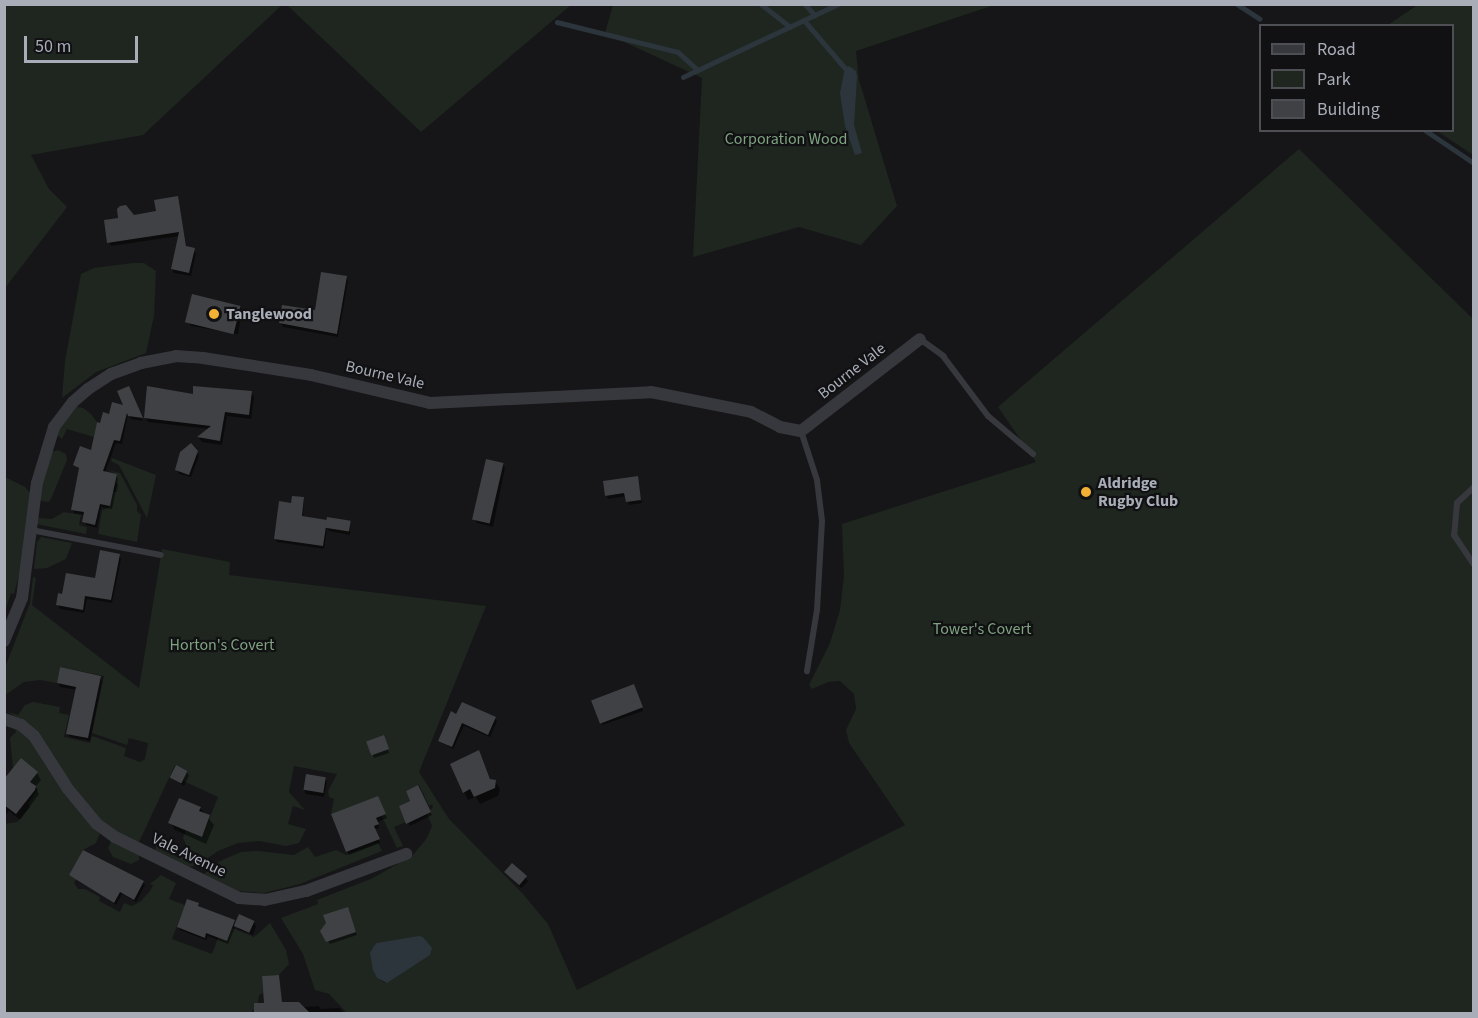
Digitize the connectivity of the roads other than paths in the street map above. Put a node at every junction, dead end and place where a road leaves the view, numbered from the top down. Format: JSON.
{"nodes":[{"id":1,"x":920,"y":339,"type":"joint"},
{"id":2,"x":801,"y":431,"type":"junction"},
{"id":3,"x":1033,"y":454,"type":"dead end"},
{"id":4,"x":1473,"y":487,"type":"edge"},
{"id":5,"x":31,"y":530,"type":"junction"},
{"id":6,"x":161,"y":555,"type":"dead end"},
{"id":7,"x":1473,"y":565,"type":"edge"},
{"id":8,"x":4,"y":641,"type":"edge"},
{"id":9,"x":807,"y":671,"type":"dead end"},
{"id":10,"x":4,"y":719,"type":"edge"},
{"id":11,"x":406,"y":854,"type":"dead end"}],
"edges":[{"from":1,"to":2,"type":"street","name":"Bourne Vale"},
{"from":1,"to":3,"type":"lane"},
{"from":2,"to":5,"type":"street","name":"Bourne Vale"},
{"from":2,"to":9,"type":"lane"},
{"from":4,"to":7,"type":"lane"},
{"from":5,"to":6,"type":"lane"},
{"from":5,"to":8,"type":"street","name":"Bourne Vale"},
{"from":10,"to":11,"type":"street","name":"Vale Avenue"}]}
